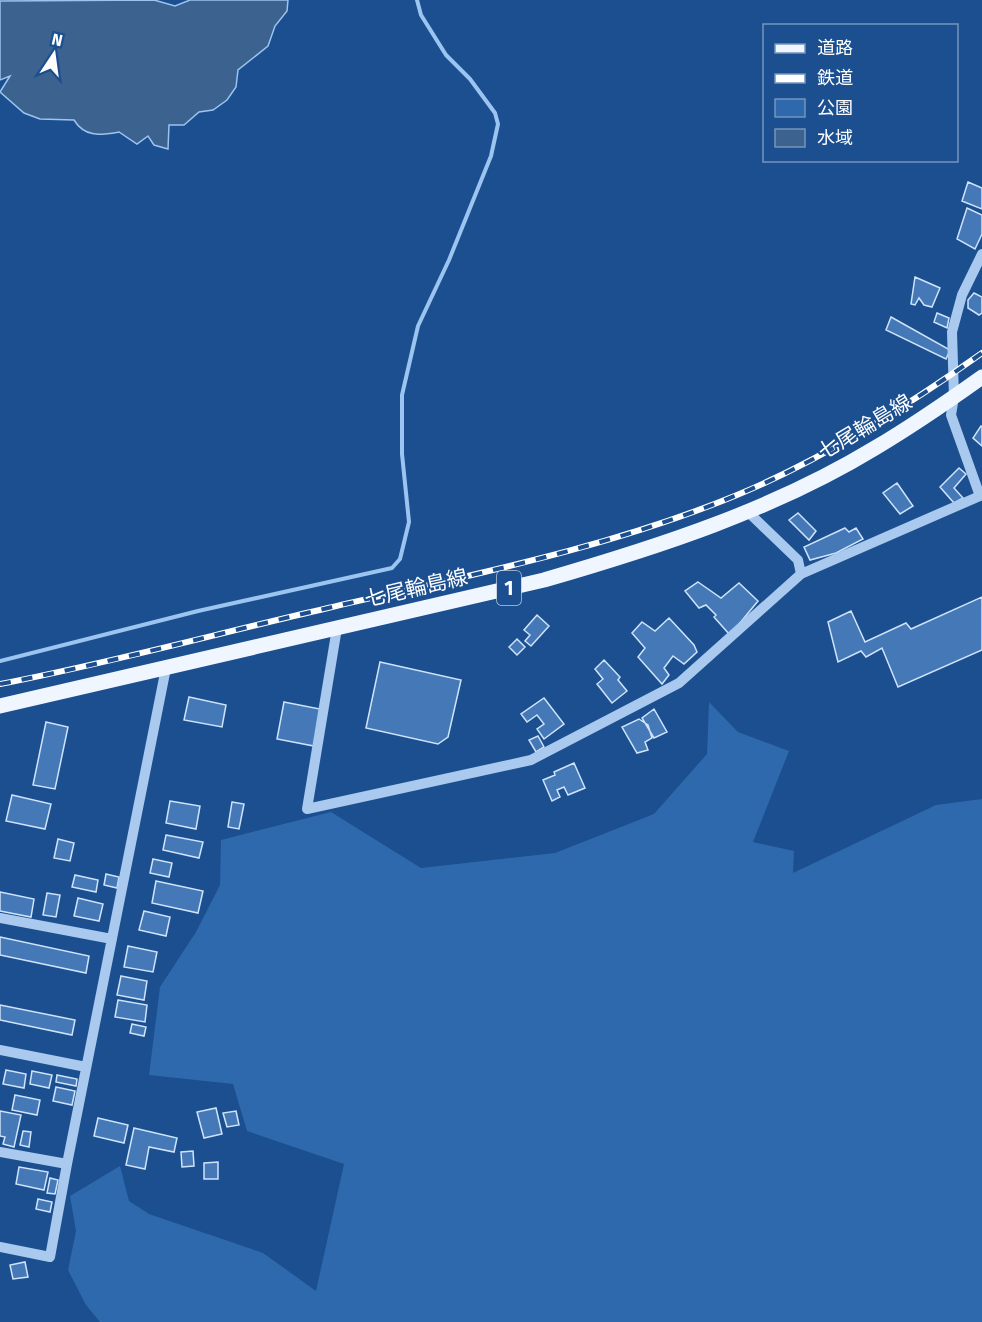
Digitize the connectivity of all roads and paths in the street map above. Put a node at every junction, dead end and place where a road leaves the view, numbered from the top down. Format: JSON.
{"nodes":[{"id":1,"x":982,"y":254,"type":"edge"},
{"id":2,"x":982,"y":377,"type":"edge"},
{"id":3,"x":954,"y":397,"type":"junction"},
{"id":4,"x":981,"y":495,"type":"edge"},
{"id":5,"x":747,"y":511,"type":"junction"},
{"id":6,"x":801,"y":574,"type":"junction"},
{"id":7,"x":337,"y":628,"type":"junction"},
{"id":8,"x":166,"y":668,"type":"junction"},
{"id":9,"x":0,"y":706,"type":"edge"},
{"id":10,"x":0,"y":918,"type":"edge"},
{"id":11,"x":112,"y":939,"type":"junction"},
{"id":12,"x":0,"y":1050,"type":"edge"},
{"id":13,"x":86,"y":1067,"type":"junction"},
{"id":14,"x":0,"y":1152,"type":"edge"},
{"id":15,"x":67,"y":1164,"type":"junction"},
{"id":16,"x":0,"y":1247,"type":"edge"}],
"edges":[{"from":1,"to":3,"type":"street"},
{"from":2,"to":3,"type":"main road","name":"七尾輪島線","number":"1"},
{"from":3,"to":4,"type":"street"},
{"from":3,"to":5,"type":"main road","name":"七尾輪島線","number":"1"},
{"from":4,"to":6,"type":"street"},
{"from":5,"to":6,"type":"street"},
{"from":5,"to":7,"type":"main road","name":"七尾輪島線","number":"1"},
{"from":6,"to":7,"type":"street"},
{"from":7,"to":8,"type":"main road","name":"七尾輪島線","number":"1"},
{"from":8,"to":9,"type":"main road","name":"七尾輪島線","number":"1"},
{"from":8,"to":11,"type":"street"},
{"from":10,"to":11,"type":"street"},
{"from":11,"to":13,"type":"street"},
{"from":12,"to":13,"type":"street"},
{"from":13,"to":15,"type":"street"},
{"from":14,"to":15,"type":"street"},
{"from":15,"to":16,"type":"street"}]}
